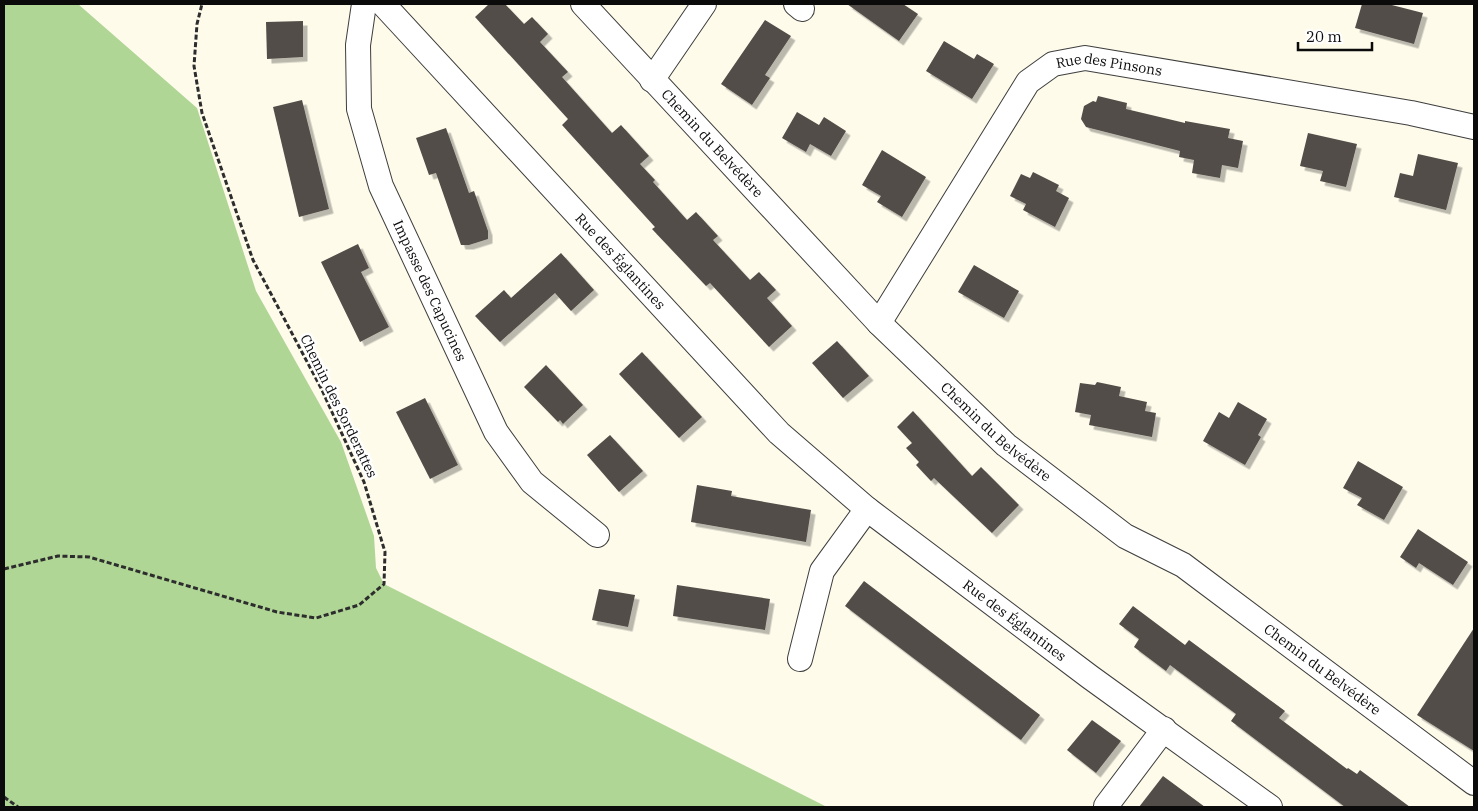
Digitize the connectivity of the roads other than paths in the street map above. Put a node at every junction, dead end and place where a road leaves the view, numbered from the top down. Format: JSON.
{"nodes":[{"id":1,"x":364,"y":4,"type":"edge"},
{"id":2,"x":383,"y":4,"type":"edge"},
{"id":3,"x":583,"y":4,"type":"edge"},
{"id":4,"x":704,"y":4,"type":"edge"},
{"id":5,"x":652,"y":80,"type":"junction"},
{"id":6,"x":1474,"y":127,"type":"edge"},
{"id":7,"x":879,"y":323,"type":"junction"},
{"id":8,"x":868,"y":509,"type":"junction"},
{"id":9,"x":597,"y":534,"type":"dead end"},
{"id":10,"x":800,"y":659,"type":"dead end"},
{"id":11,"x":1164,"y":729,"type":"junction"},
{"id":12,"x":1474,"y":783,"type":"edge"},
{"id":13,"x":1106,"y":806,"type":"edge"},
{"id":14,"x":1270,"y":807,"type":"edge"}],
"edges":[{"from":1,"to":9,"type":"street","name":"Impasse des Capucines"},
{"from":2,"to":8,"type":"street","name":"Rue des Églantines"},
{"from":3,"to":5,"type":"street","name":"Chemin du Belvédère"},
{"from":4,"to":5,"type":"street"},
{"from":5,"to":7,"type":"street","name":"Chemin du Belvédère"},
{"from":6,"to":7,"type":"street","name":"Rue des Pinsons"},
{"from":7,"to":12,"type":"street","name":"Chemin du Belvédère"},
{"from":8,"to":10,"type":"street"},
{"from":8,"to":11,"type":"street","name":"Rue des Églantines"},
{"from":11,"to":13,"type":"street"},
{"from":11,"to":14,"type":"street","name":"Rue des Églantines"}]}
